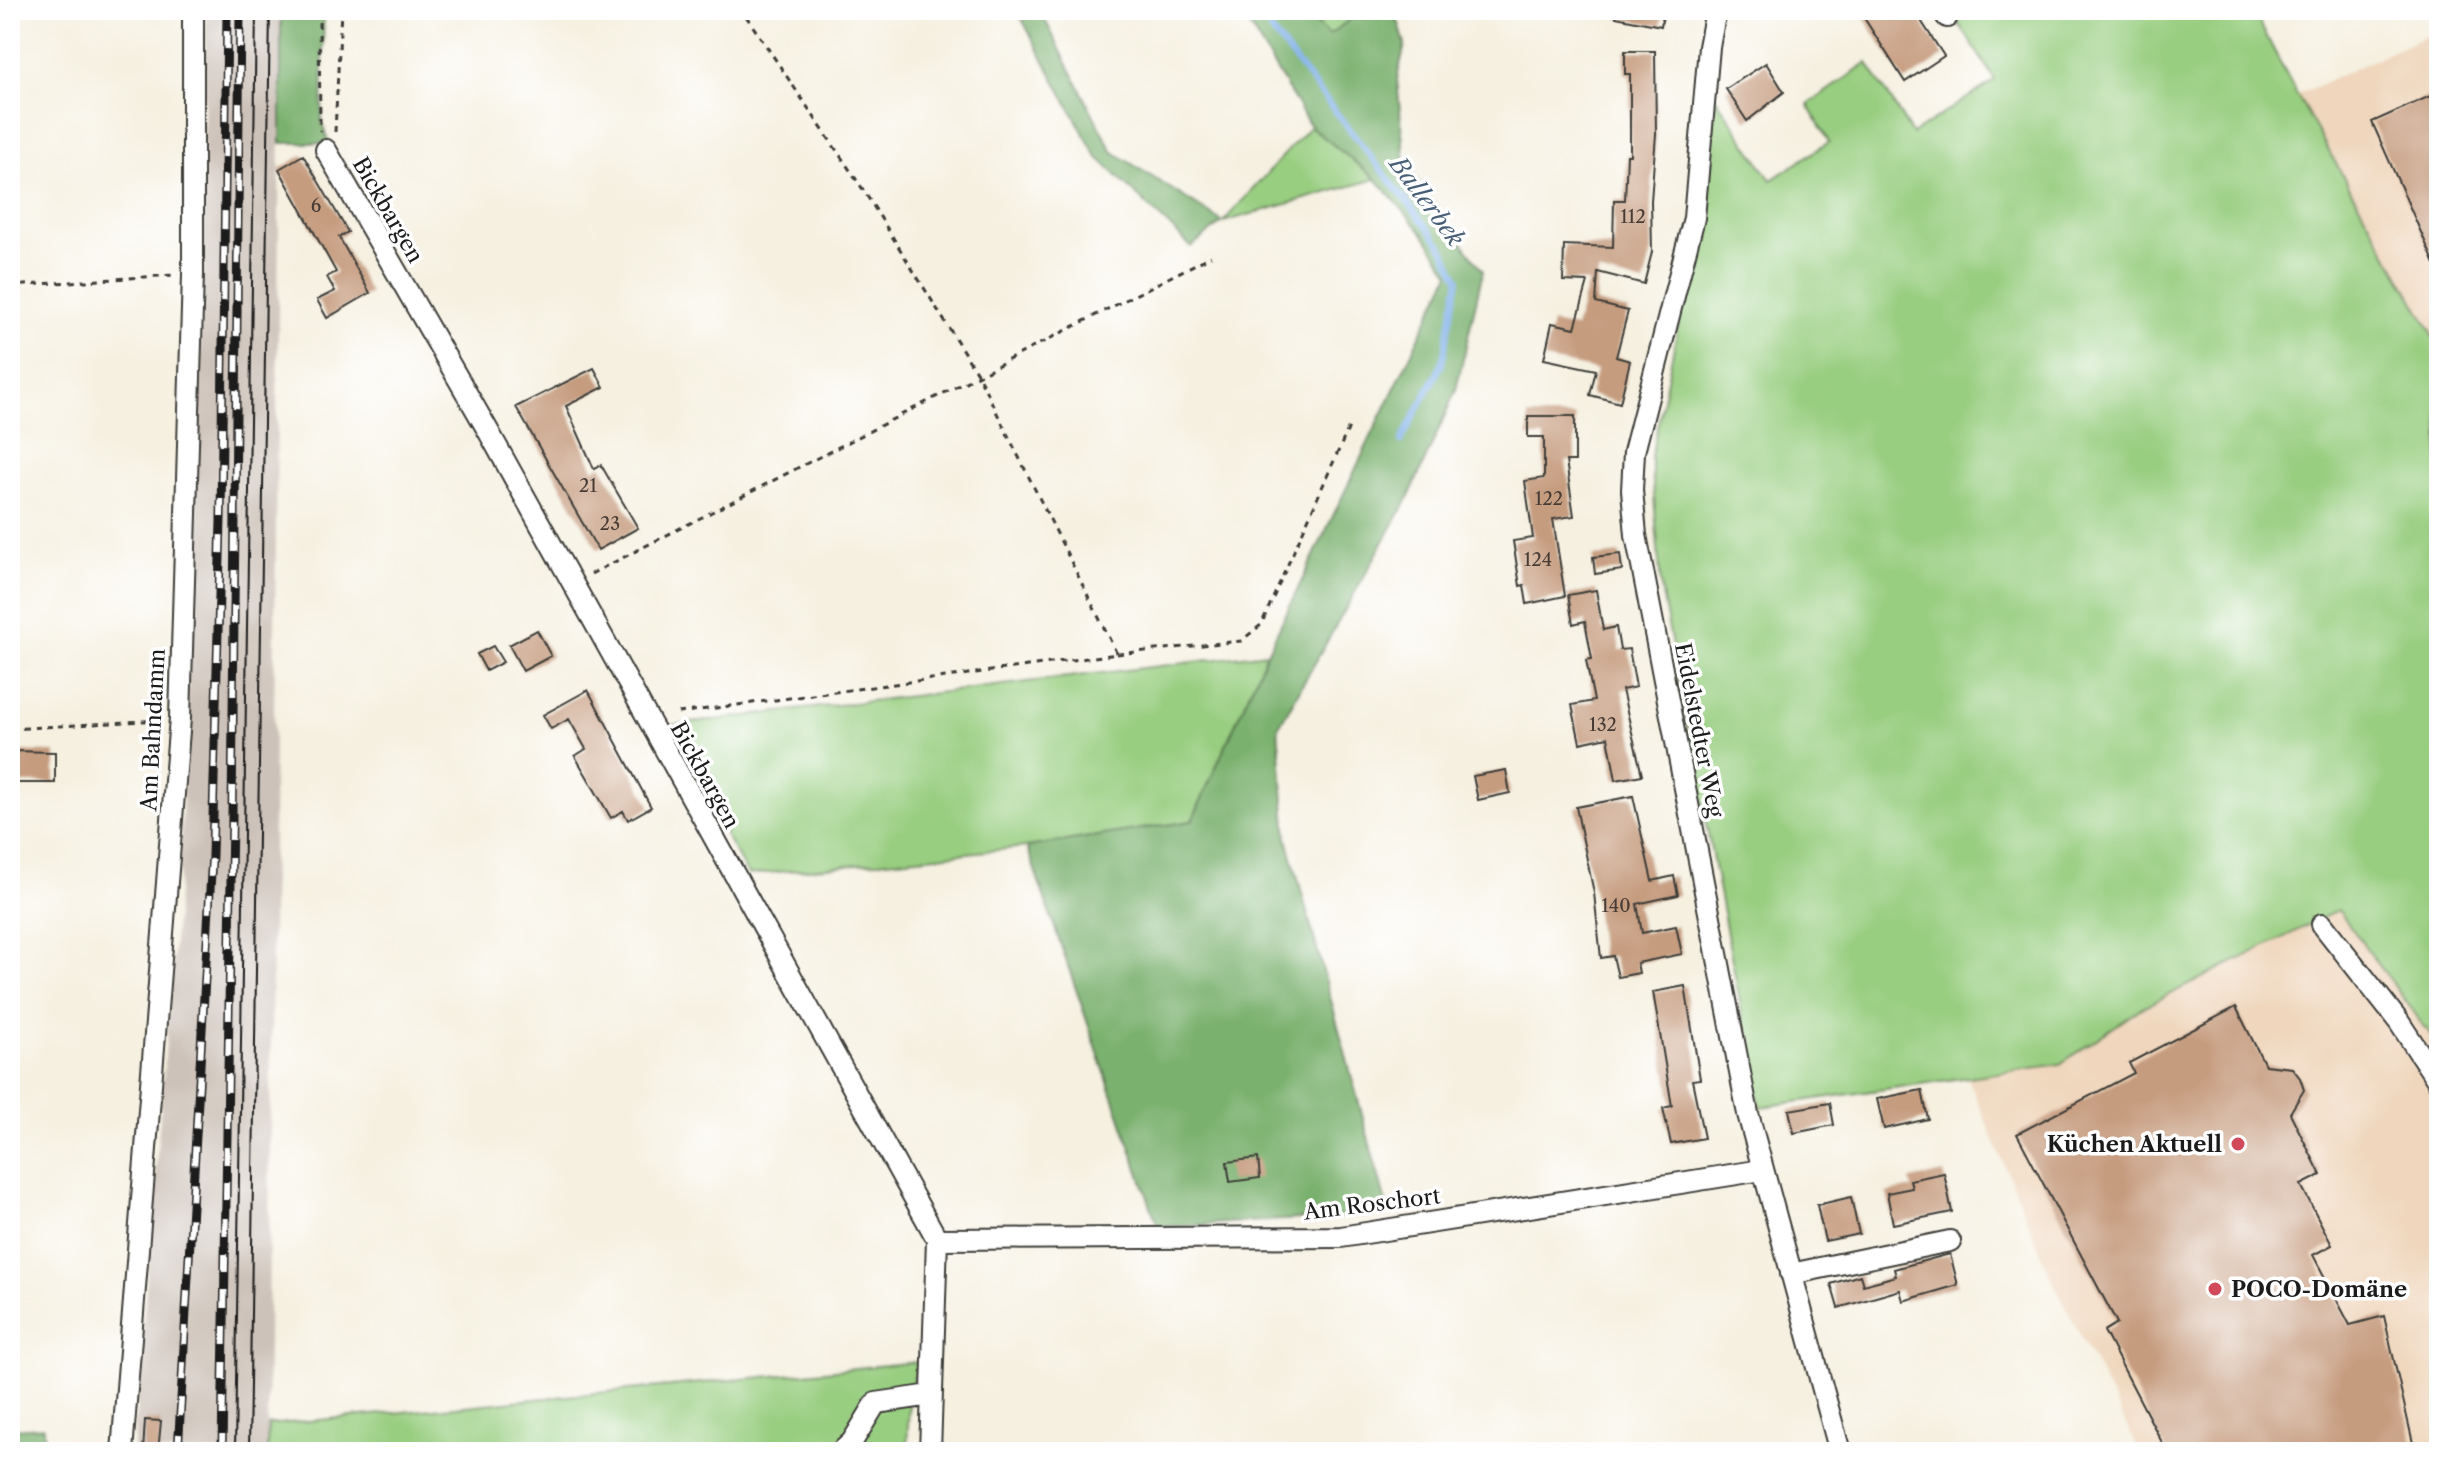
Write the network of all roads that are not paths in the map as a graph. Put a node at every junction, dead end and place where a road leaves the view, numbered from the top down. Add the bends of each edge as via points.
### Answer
1 (193, 10) edge
2 (1716, 10) edge
3 (326, 150) road end
4 (2322, 924) dead end
5 (2439, 1083) edge
6 (1762, 1170) junction
7 (937, 1239) junction
8 (1950, 1241) dead end
9 (1791, 1274) junction
10 (931, 1395) junction
11 (122, 1452) edge
12 (841, 1452) edge
13 (930, 1452) edge
14 (1840, 1452) edge

1 - 11 street, Am Bahndamm via 193,274 180,718
2 - 6 street, Eidelstedter Weg via 1694,218 1634,452 1632,490 1636,535
3 - 7 street, Bickbargen
4 - 5 street
6 - 7 street, Am Roschort via 1341,1237
6 - 9 street, Eidelstedter Weg
7 - 10 street
8 - 9 street
9 - 14 street, Eidelstedter Weg
10 - 12 street via 876,1403
10 - 13 street

